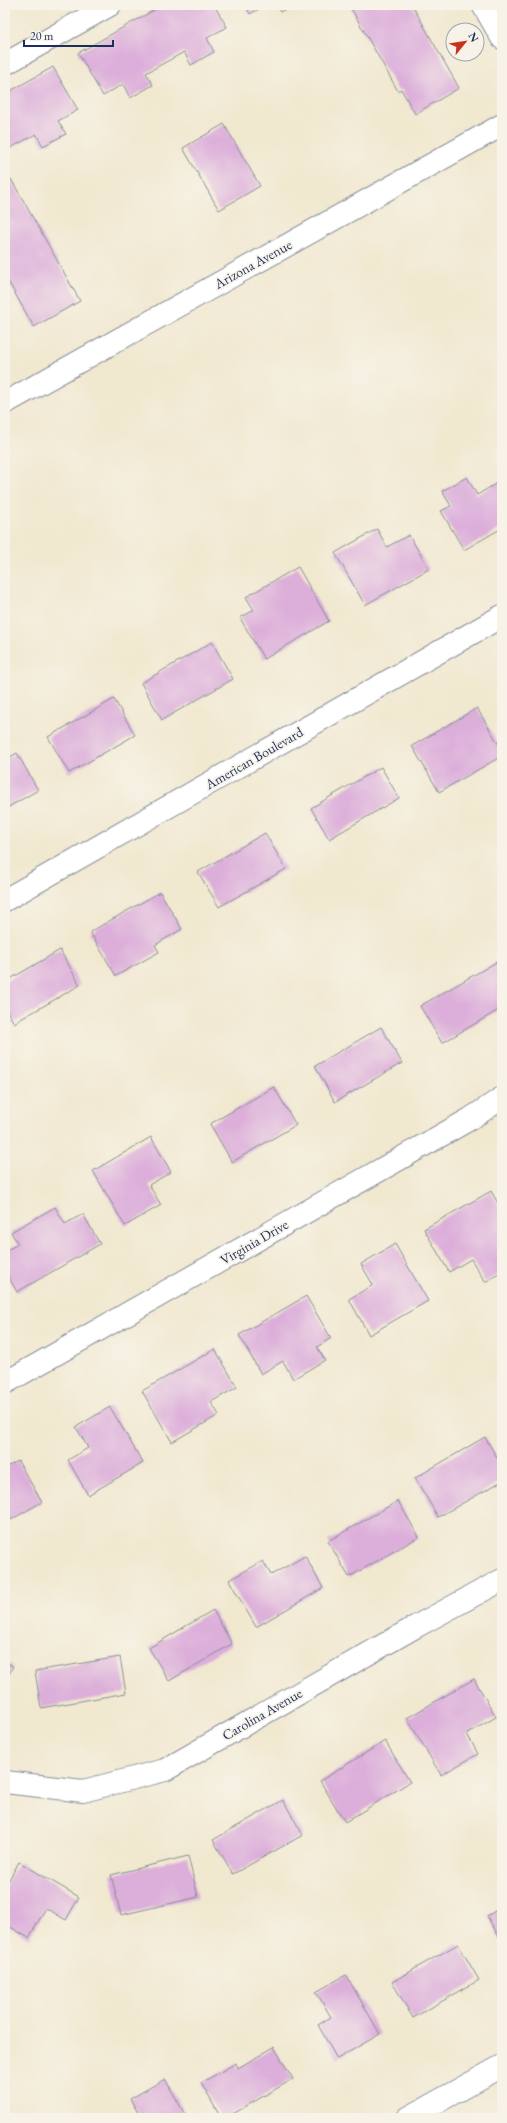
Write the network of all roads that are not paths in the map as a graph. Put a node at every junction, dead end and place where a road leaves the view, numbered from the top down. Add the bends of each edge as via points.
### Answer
1 (110, 5) edge
2 (483, 5) edge
3 (502, 38) edge
4 (5, 64) edge
5 (502, 125) edge
6 (5, 402) edge
7 (502, 616) edge
8 (5, 900) edge
9 (502, 1098) edge
10 (5, 1382) edge
11 (502, 1580) edge
12 (5, 1782) edge
13 (502, 2066) edge
14 (408, 2118) edge

1 - 4 street
2 - 3 street
5 - 6 street, Arizona Avenue
7 - 8 street, American Boulevard
9 - 10 street, Virginia Drive via 463,1123
11 - 12 street, Carolina Avenue via 165,1770 83,1791
13 - 14 street

